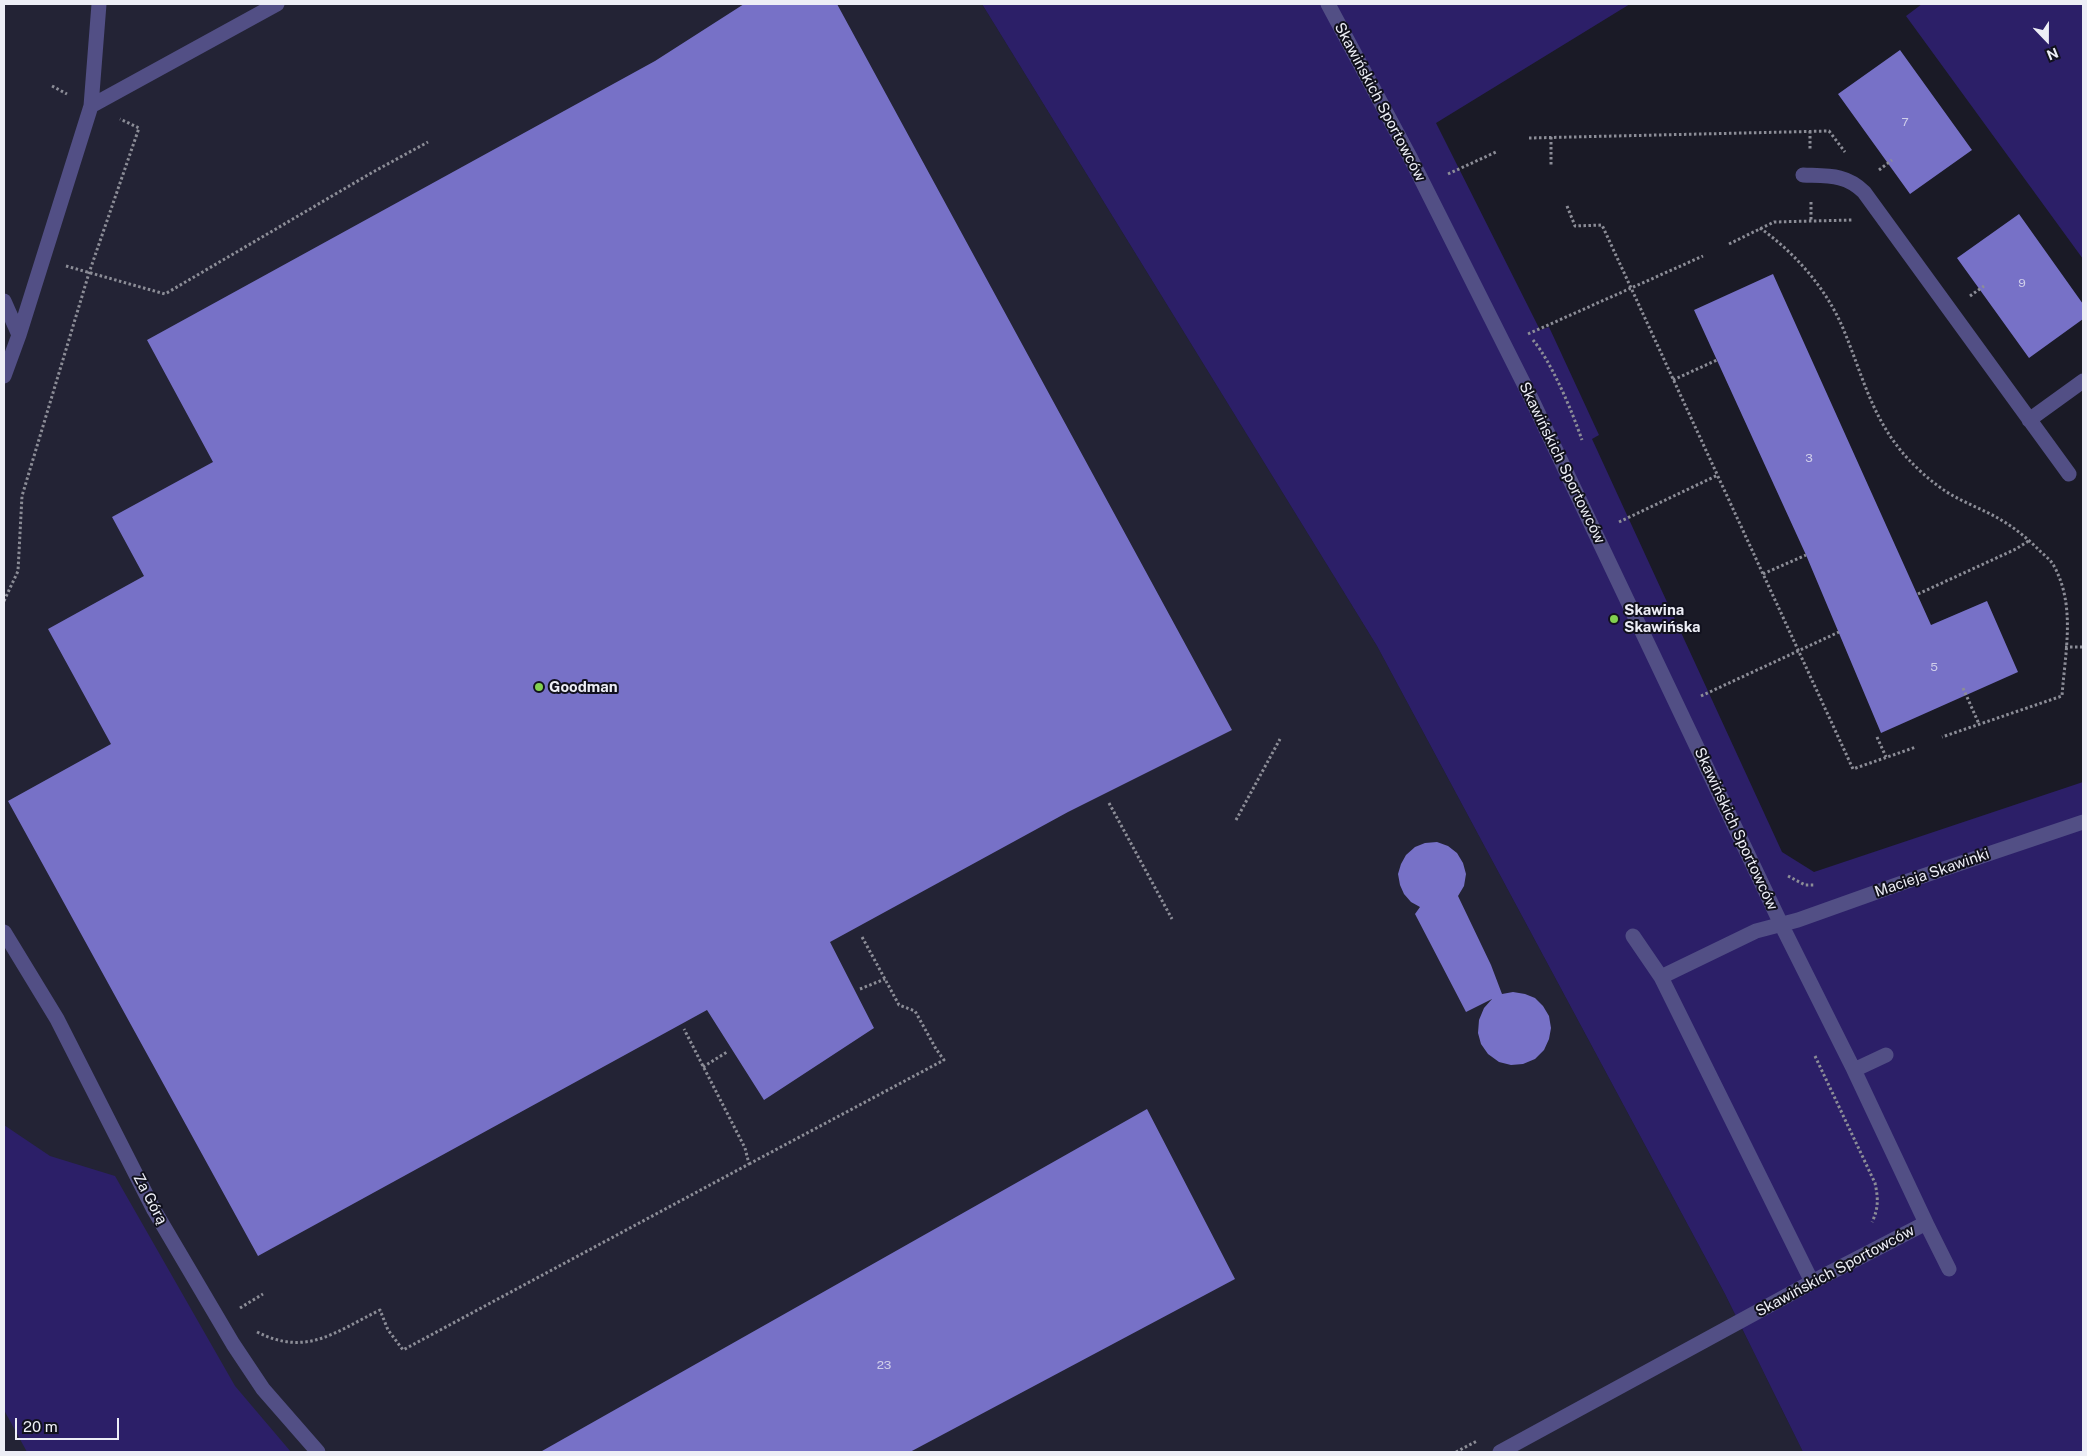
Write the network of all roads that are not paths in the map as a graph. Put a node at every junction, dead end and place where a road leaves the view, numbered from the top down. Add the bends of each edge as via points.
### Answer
1 (99, 4) edge
2 (277, 4) edge
3 (1328, 4) edge
4 (91, 106) junction
5 (1803, 175) dead end
6 (4, 301) edge
7 (19, 335) junction
8 (4, 376) edge
9 (2083, 381) edge
10 (2029, 420) junction
11 (2069, 474) dead end
12 (2083, 822) edge
13 (1781, 924) junction
14 (4, 932) edge
15 (1632, 936) dead end
16 (1661, 977) junction
17 (1886, 1055) dead end
18 (1854, 1070) junction
19 (1926, 1223) junction
20 (1949, 1269) dead end
21 (1812, 1282) junction
22 (318, 1452) edge
23 (1500, 1452) edge

1 - 4 street
2 - 4 street
3 - 13 street, Skawińskich Sportowców via 1475,284
4 - 7 street
5 - 10 street via 1834,176 1854,182 1864,192
6 - 7 street
7 - 8 street
9 - 10 street
10 - 11 street
12 - 13 street, Macieja Skawinki
13 - 16 street, Macieja Skawinki via 1756,931
13 - 18 street, Skawińskich Sportowców
14 - 22 street, Za Górą via 57,1019 154,1210 233,1344 263,1389
15 - 16 street
16 - 21 street
17 - 18 street
18 - 19 street, Skawińskich Sportowców
19 - 20 street
19 - 21 street, Skawińskich Sportowców
21 - 23 street, Skawińskich Sportowców

